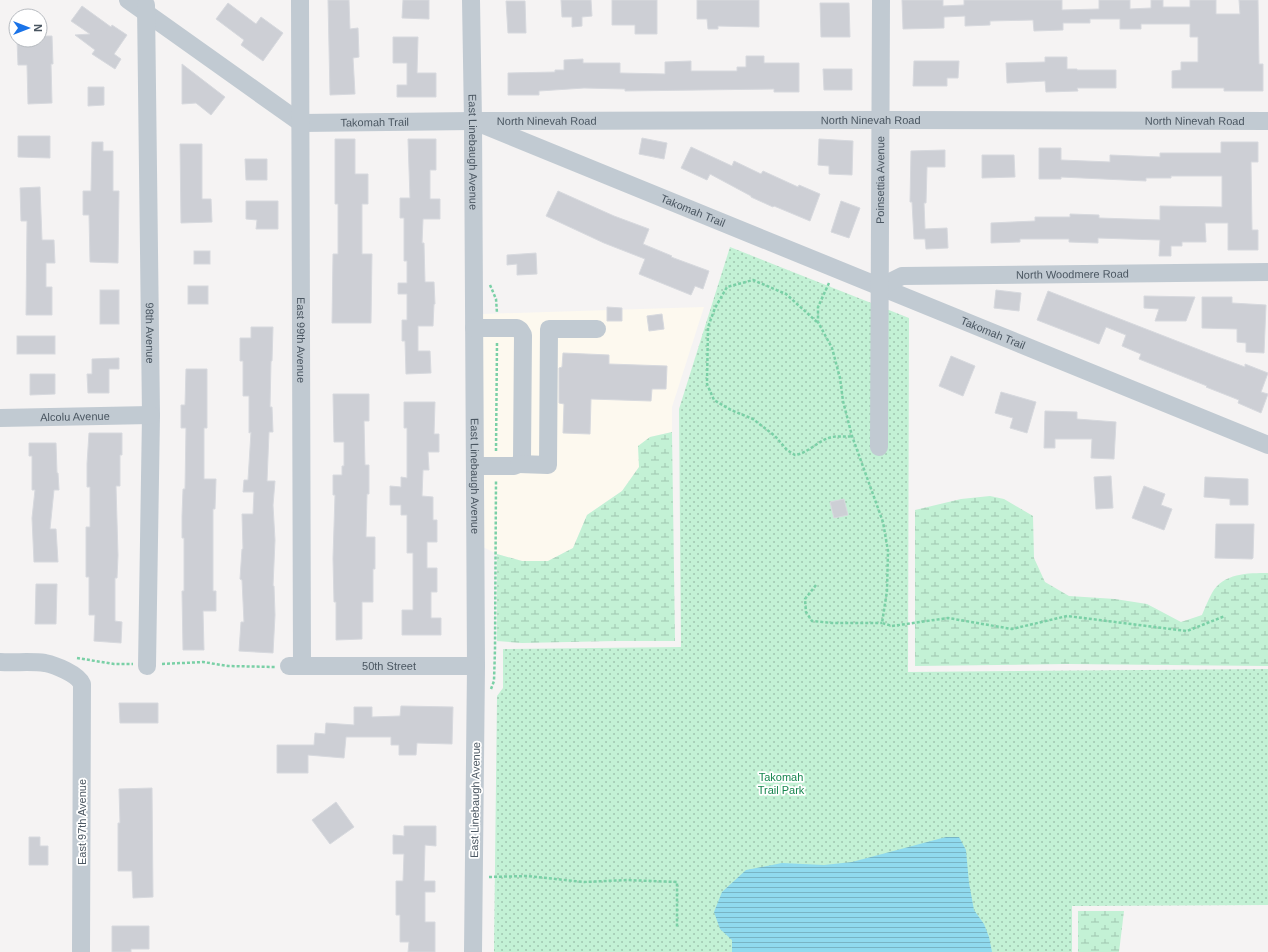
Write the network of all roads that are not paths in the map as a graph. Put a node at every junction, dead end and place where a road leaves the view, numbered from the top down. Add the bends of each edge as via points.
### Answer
1 (128, 0) edge
2 (300, 0) edge
3 (471, 0) edge
4 (881, 0) edge
5 (146, 6) edge
6 (881, 120) junction
7 (473, 121) junction
8 (1268, 121) edge
9 (301, 123) junction
10 (1268, 272) edge
11 (880, 287) junction
12 (474, 328) junction
13 (549, 329) junction
14 (597, 329) dead end
15 (520, 330) junction
16 (150, 415) junction
17 (0, 418) edge
18 (1268, 446) edge
19 (879, 447) dead end
20 (519, 464) junction
21 (475, 466) junction
22 (476, 658) junction
23 (0, 662) edge
24 (155, 665) road end
25 (296, 666) joint
26 (81, 952) edge
27 (473, 952) edge

1 - 5 street
2 - 9 street, East 99th Avenue
3 - 7 street, East Linebaugh Avenue
4 - 6 street, Poinsettia Avenue
5 - 9 street
5 - 16 street, 98th Avenue
6 - 7 street, North Ninevah Road
6 - 8 street, North Ninevah Road
6 - 11 street, Poinsettia Avenue
7 - 9 street, Takomah Trail
7 - 11 street, Takomah Trail
7 - 12 street, East Linebaugh Avenue
9 - 25 street, East 99th Avenue
10 - 11 street, North Woodmere Road via 902,276
11 - 18 street, Takomah Trail
11 - 19 street, Poinsettia Avenue
12 - 15 street
12 - 21 street, East Linebaugh Avenue
13 - 14 street
13 - 15 street
13 - 20 street via 548,465
15 - 20 street via 522,460
16 - 17 street, Alcolu Avenue
16 - 24 street, 98th Avenue
20 - 21 street
21 - 22 street, East Linebaugh Avenue
22 - 25 street, 50th Street
22 - 27 street, East Linebaugh Avenue
23 - 26 street, East 97th Avenue via 45,663 68,671 80,679

